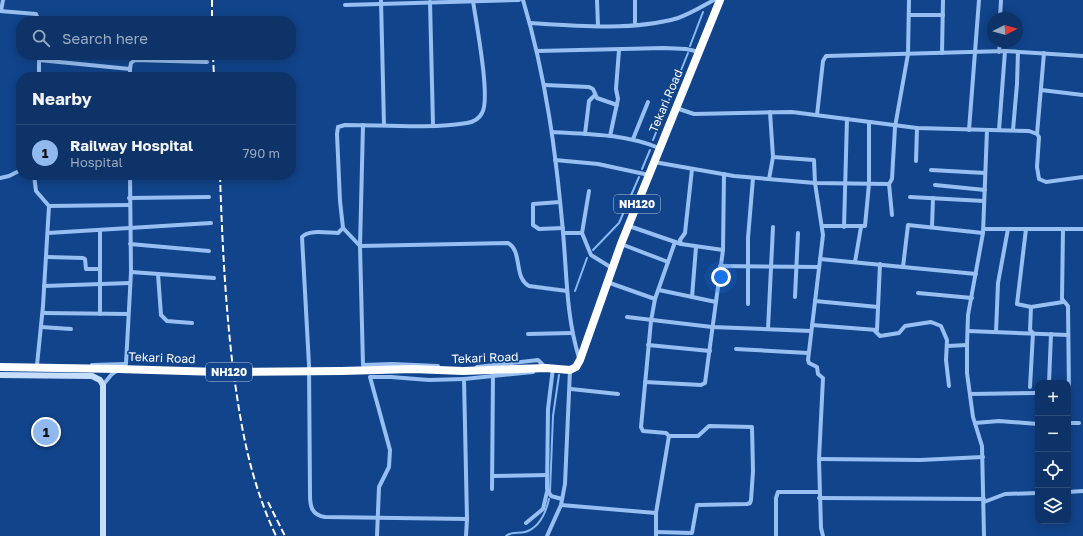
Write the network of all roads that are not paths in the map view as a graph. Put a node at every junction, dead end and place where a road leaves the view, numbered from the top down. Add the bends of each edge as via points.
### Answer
1 (3, 0) edge
2 (519, 0) edge
3 (523, 0) edge
4 (597, 0) edge
5 (635, 0) edge
6 (714, 0) edge
7 (720, 0) edge
8 (909, 0) edge
9 (943, 0) edge
10 (979, 0) edge
11 (1001, 0) edge
12 (473, 1) junction
13 (381, 2) edge
14 (430, 2) junction
15 (345, 5) dead end
16 (0, 11) edge
17 (1000, 12) edge
18 (908, 15) junction
19 (943, 15) junction
20 (38, 16) edge
21 (530, 23) junction
22 (635, 25) junction
23 (598, 26) junction
24 (999, 48) edge
25 (619, 50) junction
26 (537, 51) junction
27 (1005, 51) junction
28 (700, 52) junction
29 (974, 52) junction
30 (999, 52) junction
31 (1018, 52) junction
32 (942, 53) junction
33 (1044, 53) junction
34 (908, 54) junction
35 (1083, 56) edge
36 (39, 60) edge
37 (62, 60) edge
38 (207, 62) dead end
39 (130, 69) joint
40 (39, 72) edge
41 (545, 85) junction
42 (1042, 90) junction
43 (595, 95) junction
44 (1083, 95) edge
45 (648, 102) dead end
46 (617, 104) junction
47 (676, 108) junction
48 (770, 112) junction
49 (817, 115) junction
50 (847, 119) junction
51 (868, 122) junction
52 (363, 125) junction
53 (384, 125) junction
54 (433, 125) junction
55 (896, 125) junction
56 (917, 128) junction
57 (969, 130) junction
58 (986, 130) junction
59 (999, 130) junction
60 (1013, 130) junction
61 (552, 132) junction
62 (585, 134) junction
63 (1037, 134) junction
64 (610, 136) junction
65 (633, 139) junction
66 (659, 148) junction
67 (773, 157) junction
68 (555, 160) junction
69 (916, 161) dead end
70 (654, 162) junction
71 (692, 169) junction
72 (931, 170) dead end
73 (16, 172) edge
74 (985, 173) junction
75 (649, 174) junction
76 (724, 174) junction
77 (1083, 177) edge
78 (0, 178) edge
79 (753, 178) junction
80 (769, 179) junction
81 (35, 180) edge
82 (130, 180) edge
83 (816, 183) junction
84 (845, 184) junction
85 (868, 184) junction
86 (889, 184) junction
87 (935, 185) dead end
88 (985, 190) junction
89 (589, 191) dead end
90 (209, 196) dead end
91 (910, 197) dead end
92 (130, 198) junction
93 (933, 198) junction
94 (984, 201) junction
95 (560, 202) junction
96 (129, 205) junction
97 (49, 206) junction
98 (892, 215) dead end
99 (211, 223) dead end
100 (628, 226) junction
101 (822, 226) junction
102 (844, 227) junction
103 (861, 227) junction
104 (932, 227) junction
105 (343, 228) junction
106 (563, 228) junction
107 (772, 228) dead end
108 (130, 229) junction
109 (1008, 229) junction
110 (1026, 229) junction
111 (1063, 229) junction
112 (1083, 229) edge
113 (100, 231) junction
114 (983, 231) junction
115 (48, 233) junction
116 (563, 233) junction
117 (582, 233) junction
118 (798, 233) dead end
119 (675, 242) junction
120 (130, 244) junction
121 (621, 244) junction
122 (681, 244) junction
123 (360, 246) junction
124 (696, 247) junction
125 (723, 250) junction
126 (210, 251) dead end
127 (46, 257) junction
128 (820, 259) junction
129 (668, 262) junction
130 (855, 262) junction
131 (880, 264) junction
132 (720, 266) junction
133 (749, 266) junction
134 (772, 266) junction
135 (796, 266) junction
136 (819, 267) junction
137 (903, 267) junction
138 (612, 268) junction
139 (100, 269) junction
140 (131, 272) junction
141 (158, 274) junction
142 (976, 274) junction
143 (214, 278) dead end
144 (130, 282) junction
145 (607, 282) junction
146 (100, 284) junction
147 (44, 286) junction
148 (659, 290) junction
149 (918, 293) dead end
150 (567, 294) junction
151 (692, 297) junction
152 (795, 297) dead end
153 (972, 298) junction
154 (655, 299) junction
155 (815, 301) junction
156 (716, 302) junction
157 (1063, 302) junction
158 (748, 304) dead end
159 (878, 307) junction
160 (1031, 308) junction
161 (43, 312) junction
162 (100, 314) junction
163 (128, 314) junction
164 (627, 317) dead end
165 (651, 321) junction
166 (192, 323) dead end
167 (812, 325) junction
168 (41, 327) junction
169 (712, 327) junction
170 (71, 329) dead end
171 (768, 329) junction
172 (811, 331) junction
173 (875, 331) junction
174 (968, 331) junction
175 (996, 332) junction
176 (571, 333) junction
177 (1033, 333) junction
178 (528, 334) dead end
179 (1051, 334) junction
180 (1068, 335) junction
181 (648, 345) junction
182 (967, 345) junction
183 (947, 346) junction
184 (736, 349) dead end
185 (710, 351) junction
186 (808, 353) junction
187 (580, 360) junction
188 (0, 364) edge
189 (126, 364) junction
190 (37, 366) junction
191 (0, 367) edge
192 (550, 368) junction
193 (570, 370) junction
194 (0, 375) edge
195 (493, 376) junction
196 (464, 379) junction
197 (1049, 380) edge
198 (1069, 380) edge
199 (645, 382) junction
200 (103, 385) junction
201 (949, 386) dead end
202 (1030, 387) dead end
203 (571, 389) junction
204 (1035, 393) edge
205 (618, 394) dead end
206 (970, 394) junction
207 (975, 423) junction
208 (1071, 423) edge
209 (1079, 423) dead end
210 (1035, 424) edge
211 (669, 436) junction
212 (983, 457) junction
213 (819, 459) junction
214 (547, 475) junction
215 (492, 476) junction
216 (492, 489) dead end
217 (1083, 491) edge
218 (547, 492) junction
219 (819, 492) junction
220 (1071, 492) edge
221 (1035, 493) edge
222 (820, 498) junction
223 (562, 499) junction
224 (984, 501) junction
225 (561, 505) junction
226 (656, 513) junction
227 (377, 518) junction
228 (466, 519) junction
229 (526, 523) dead end
230 (656, 534) edge
231 (103, 536) edge
232 (377, 536) edge
233 (466, 536) edge
234 (547, 536) edge
235 (776, 536) edge
236 (823, 536) edge
237 (984, 536) edge

1 - 16 street
2 - 12 street
3 - 21 street
4 - 23 street
5 - 22 street
6 - 22 street via 680,17 664,22
7 - 28 highway, Tekari Road / NH120
8 - 18 street
9 - 19 street
10 - 29 street
11 - 17 street
12 - 14 street
12 - 54 street via 485,88 483,113 478,119 468,122
13 - 14 street
13 - 15 street
13 - 53 street
14 - 54 street
16 - 20 street
18 - 19 street
18 - 34 street
19 - 32 street
21 - 23 street
21 - 26 street
22 - 23 street
24 - 30 street
25 - 26 street
25 - 28 street via 686,49
25 - 46 street
26 - 41 street
27 - 30 street
27 - 31 street
27 - 59 street
28 - 47 highway, Tekari Road / NH120
29 - 30 street
29 - 32 street
29 - 57 street
31 - 33 street
31 - 60 street
32 - 34 street
33 - 35 street
33 - 42 street
34 - 49 street via 826,56 823,61
34 - 55 street
36 - 40 street
37 - 39 street
38 - 39 street via 135,60 131,63
41 - 43 street via 589,87
41 - 61 street
42 - 44 street
42 - 63 street
43 - 46 street via 599,99
43 - 62 street via 590,99
45 - 65 street
46 - 64 street
47 - 48 street via 694,114 712,115
47 - 66 highway, Tekari Road / NH120
48 - 49 street
48 - 67 street
49 - 50 street
50 - 51 street
50 - 84 street
51 - 55 street
51 - 85 street
52 - 53 street
52 - 105 street via 344,125 337,130
52 - 123 street
53 - 54 street
55 - 56 street
55 - 86 street via 892,180
56 - 57 street
56 - 69 street
57 - 58 street
58 - 59 street
58 - 74 street
59 - 60 street
60 - 63 street
61 - 62 street
61 - 68 street
62 - 64 street
63 - 77 street via 1039,179 1046,182
64 - 65 street
65 - 66 street
66 - 70 highway, Tekari Road / NH120
67 - 80 street
67 - 83 street via 814,160
68 - 75 street via 598,164
68 - 95 street
70 - 71 street
70 - 75 highway, Tekari Road / NH120
71 - 76 street
71 - 122 street via 685,233 680,240
72 - 74 street
73 - 78 street
74 - 88 street
75 - 100 highway, Tekari Road / NH120
76 - 79 street
76 - 125 street
79 - 80 street
79 - 133 street via 748,238
80 - 83 street
81 - 97 street via 36,191
82 - 92 street
83 - 84 street
83 - 101 street
84 - 85 street
84 - 102 street
85 - 86 street
85 - 103 street via 865,225
86 - 98 street
87 - 88 street
88 - 94 street
89 - 117 street
90 - 92 street
91 - 93 street
92 - 96 street
93 - 94 street
93 - 104 street
94 - 114 street
95 - 106 street
95 - 106 street via 533,204 534,225 539,229
96 - 97 street
96 - 108 street
97 - 115 street
99 - 108 street
100 - 119 street
100 - 121 highway, Tekari Road / NH120
101 - 102 street
101 - 128 street
102 - 103 street
103 - 130 street
104 - 114 street
104 - 137 street via 908,225
105 - 123 street
105 - 227 street via 338,233 305,234 301,242 309,350 310,505 313,512 319,516
106 - 116 street
107 - 134 street
108 - 113 street
108 - 120 street
109 - 110 street
109 - 114 street
109 - 175 street via 998,283
110 - 111 street
110 - 160 street via 1016,301 1017,304
111 - 112 street
111 - 157 street
113 - 115 street
113 - 139 street
114 - 142 street
115 - 127 street
116 - 117 street
116 - 150 street
117 - 138 street via 591,255
118 - 135 street
119 - 122 street
119 - 129 street
120 - 126 street
120 - 140 street
121 - 129 street
121 - 138 highway, Tekari Road / NH120
122 - 124 street
123 - 150 street via 508,243 514,249 524,283
123 - 192 street via 364,366 399,364 462,368 538,360
124 - 125 street
124 - 151 street
125 - 132 street
127 - 139 street via 83,258 86,269
127 - 147 street
128 - 130 street
128 - 136 street
129 - 148 street
130 - 131 street
131 - 137 street
131 - 159 street
132 - 133 street
132 - 156 street
133 - 134 street
133 - 158 street
134 - 135 street
134 - 171 street
135 - 136 street
135 - 152 street
136 - 155 street
137 - 142 street
138 - 145 highway, Tekari Road / NH120
139 - 146 street
140 - 141 street
140 - 144 street
141 - 143 street
141 - 166 street via 161,316 167,321
142 - 153 street
144 - 146 street
144 - 163 street
145 - 154 street
145 - 187 highway, Tekari Road / NH120
146 - 147 street
146 - 162 street
147 - 161 street
148 - 151 street
148 - 154 street
149 - 153 street
150 - 176 street
151 - 156 street
153 - 174 street
154 - 165 street
155 - 159 street
155 - 167 street
156 - 169 street
157 - 160 street
157 - 180 street via 1068,306
159 - 173 street via 878,328
160 - 177 street via 1030,330
161 - 162 street
161 - 168 street
162 - 163 street
163 - 189 street
164 - 165 street
165 - 169 street
165 - 181 street
167 - 172 street
167 - 173 street
168 - 170 street
168 - 190 street
169 - 171 street
169 - 185 street
171 - 172 street
172 - 186 street
173 - 183 street via 879,336 898,334 904,326 934,322 944,330
174 - 175 street
174 - 182 street
175 - 177 street
176 - 178 street
176 - 187 street
177 - 179 street
177 - 202 street
179 - 180 street
179 - 197 street
180 - 198 street
181 - 185 street
181 - 199 street
182 - 183 street
182 - 206 street
183 - 201 street
184 - 186 street
185 - 199 street via 704,385
186 - 213 street via 809,364 817,367 818,374 823,378
187 - 193 highway, Tekari Road / NH120 via 576,367
188 - 190 street
189 - 190 street
189 - 200 street
191 - 192 highway, Tekari Road / NH120, bridge via 254,372 413,369 450,372
192 - 193 highway, Tekari Road / NH120
192 - 195 street
192 - 214 street
193 - 203 street
194 - 200 street via 92,376
195 - 196 street
195 - 215 street
196 - 227 street via 370,377 391,458 379,487
196 - 228 street
199 - 211 street via 641,429 645,432 667,433
200 - 231 street
203 - 205 street
203 - 223 street
204 - 206 street
206 - 207 street
207 - 210 street via 999,421
207 - 212 street
208 - 209 street
211 - 226 street
211 - 230 street via 698,436 709,426 752,427 751,500 750,504 697,505 692,533
212 - 213 street via 920,460
212 - 224 street
213 - 219 street
214 - 215 street
214 - 218 street
215 - 216 street
217 - 220 street
218 - 223 street
218 - 229 street via 543,510
219 - 222 street
219 - 235 street via 778,492
221 - 224 street via 1005,494
222 - 224 street
222 - 236 street
223 - 225 street
224 - 237 street
225 - 226 street
225 - 234 street
226 - 230 street
227 - 228 street
227 - 232 street
228 - 233 street

